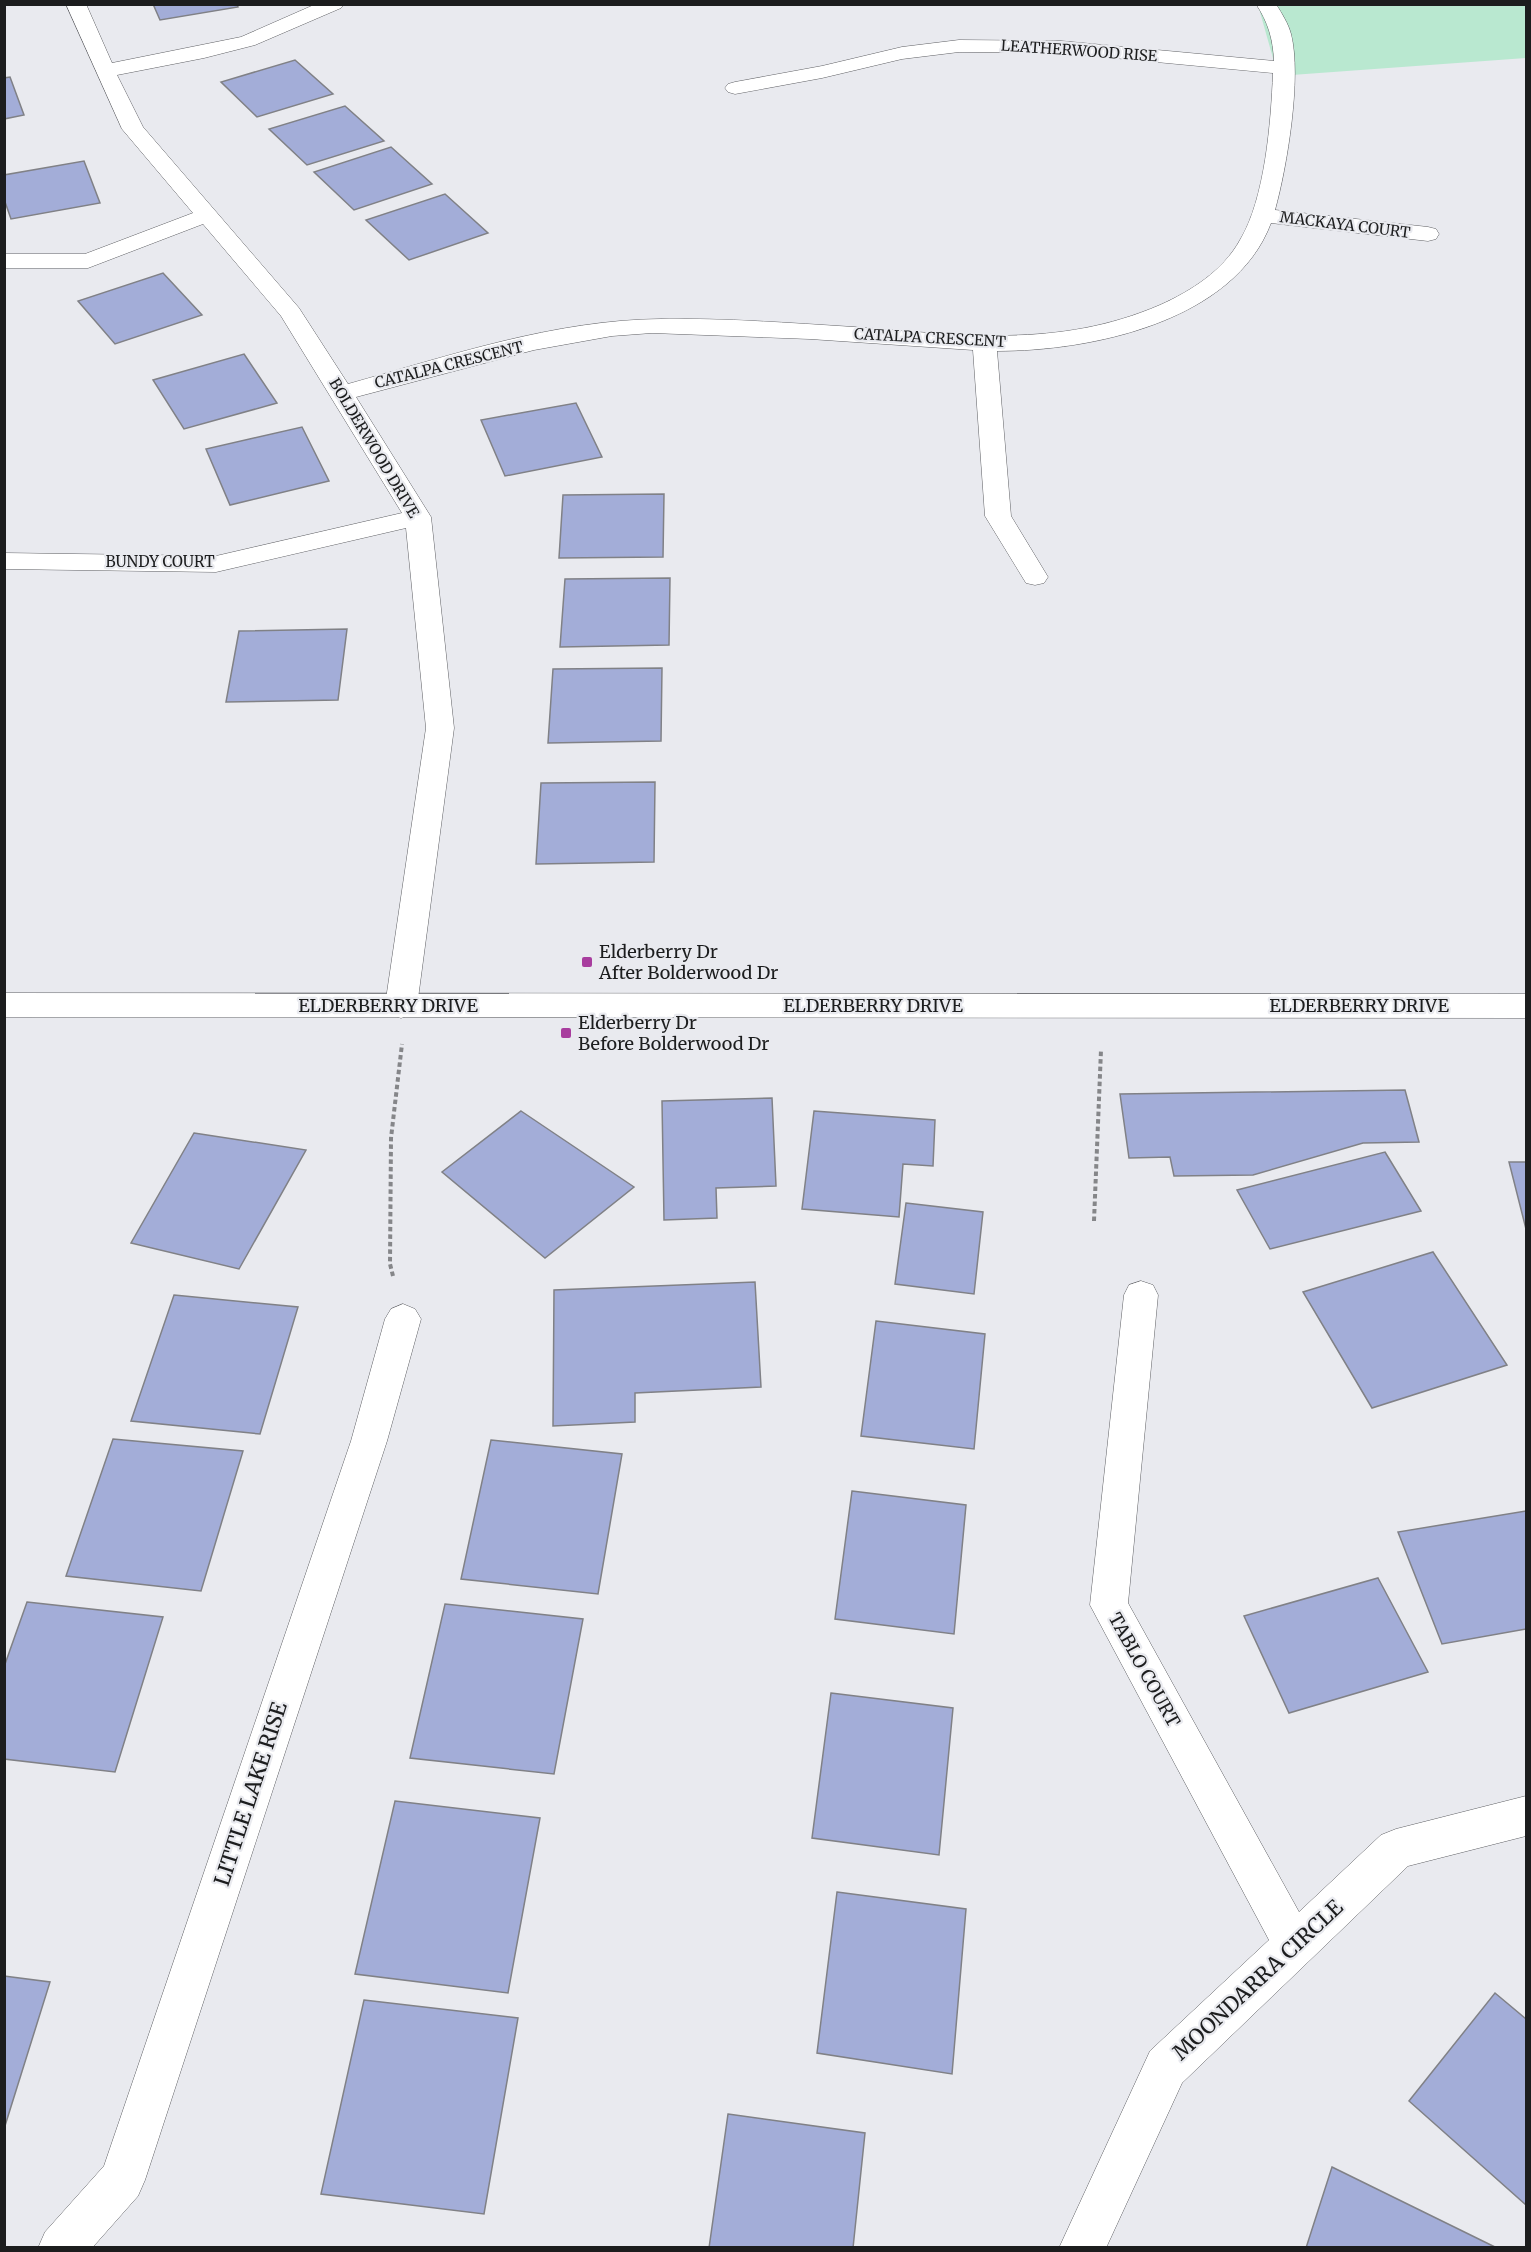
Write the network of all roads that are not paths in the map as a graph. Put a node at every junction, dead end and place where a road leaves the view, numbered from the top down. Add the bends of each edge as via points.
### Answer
1 (76, 4) edge
2 (334, 4) edge
3 (1266, 4) edge
4 (1283, 69) junction
5 (105, 71) junction
6 (735, 88) dead end
7 (207, 215) junction
8 (1262, 215) junction
9 (1428, 234) dead end
10 (4, 261) edge
11 (984, 344) junction
12 (341, 394) junction
13 (418, 517) junction
14 (4, 561) edge
15 (1035, 577) dead end
16 (4, 1005) edge
17 (401, 1006) junction
18 (1527, 1006) edge
19 (1141, 1295) dead end
20 (403, 1319) road end
21 (1527, 1816) edge
22 (1295, 1946) junction
23 (61, 2247) edge
24 (1083, 2247) edge

1 - 5 street, BOLDERWOOD DRIVE
2 - 5 street via 248,41
3 - 4 street, CATALPA CRESCENT via 1283,42
4 - 6 street, LEATHERWOOD RISE via 1061,47 959,46 902,53
4 - 8 street, CATALPA CRESCENT via 1278,140
5 - 7 street, BOLDERWOOD DRIVE via 133,129
7 - 10 street via 87,261
7 - 12 street, BOLDERWOOD DRIVE via 291,313
8 - 9 street, MACKAYA COURT
8 - 11 street, CATALPA CRESCENT via 1253,241 1228,270 1185,301 1154,315 1090,334 1049,342
11 - 12 street, CATALPA CRESCENT via 796,330 652,326 589,333 498,351
11 - 15 street via 998,516
12 - 13 street, BOLDERWOOD DRIVE
13 - 14 street, BUNDY COURT via 216,564
13 - 17 street, BOLDERWOOD DRIVE via 440,728
16 - 17 street, ELDERBERRY DRIVE
17 - 18 street, ELDERBERRY DRIVE
19 - 22 street, TABLO COURT via 1109,1605
20 - 23 street, LITTLE LAKE RISE via 369,1441 122,2180
21 - 22 street, MOONDARRA CIRCLE via 1396,1849
22 - 24 street, MOONDARRA CIRCLE via 1166,2067

